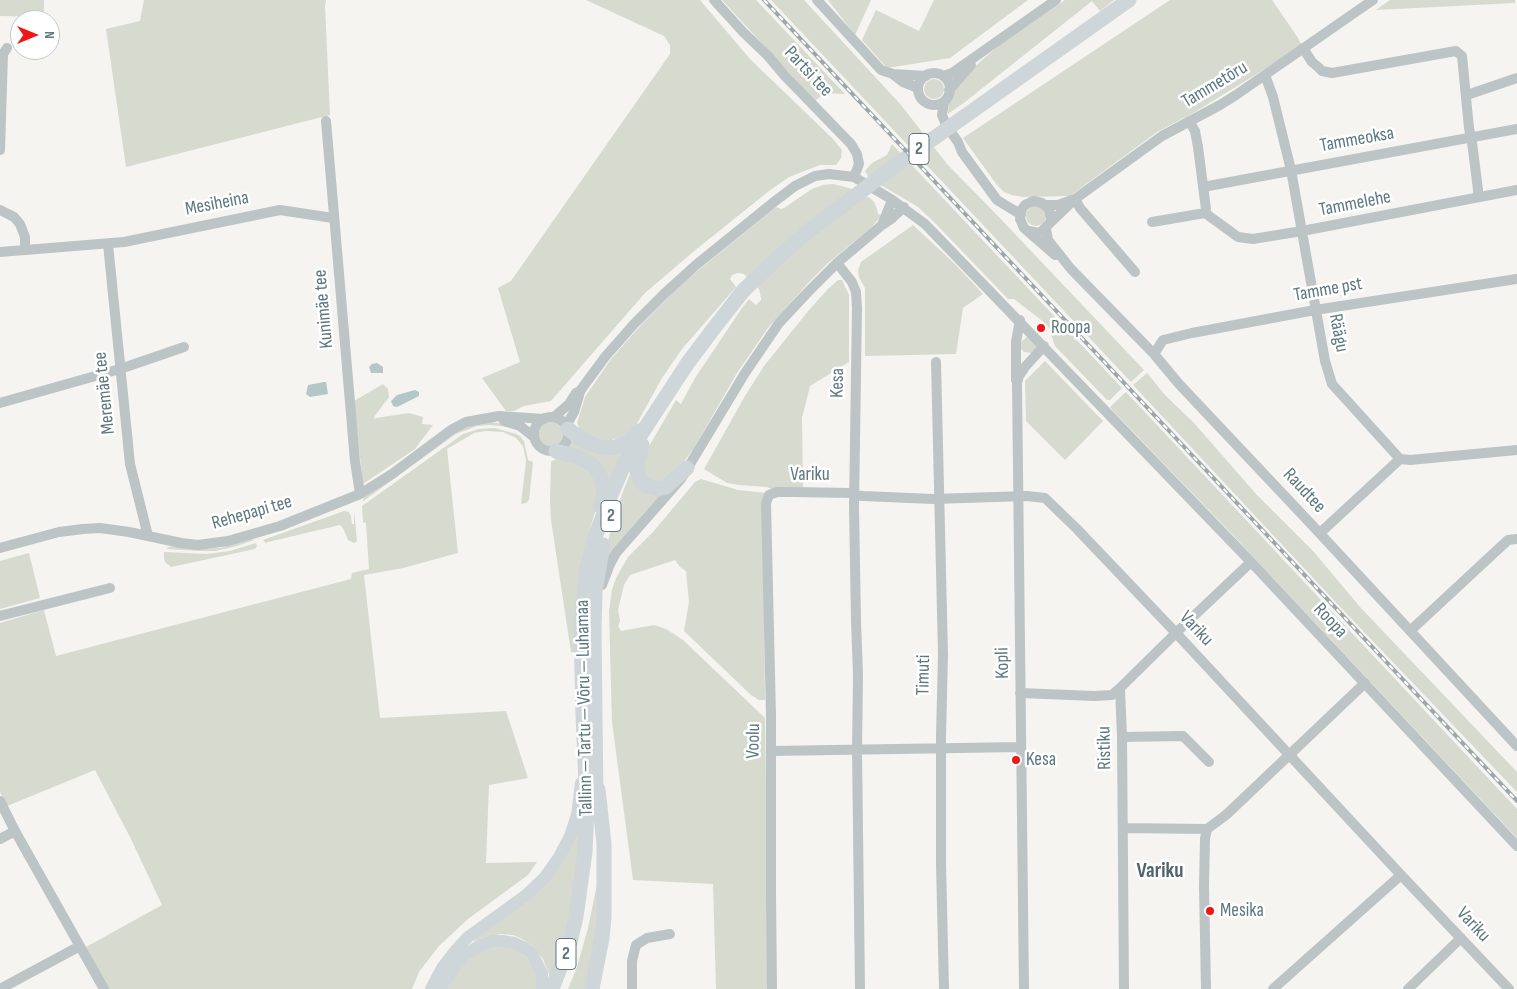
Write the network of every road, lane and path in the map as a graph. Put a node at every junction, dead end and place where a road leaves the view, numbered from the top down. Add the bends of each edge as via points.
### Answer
1 (714, 0) edge
2 (817, 0) edge
3 (1056, 0) edge
4 (1128, 0) edge
5 (1373, 0) edge
6 (7, 48) dead end
7 (1303, 48) junction
8 (986, 50) junction
9 (893, 74) junction
10 (1265, 75) junction
11 (926, 76) junction
12 (942, 76) junction
13 (1517, 78) edge
14 (918, 88) junction
15 (950, 90) junction
16 (1467, 95) junction
17 (944, 102) junction
18 (929, 104) junction
19 (326, 121) dead end
20 (1189, 121) junction
21 (1517, 129) edge
22 (1472, 138) junction
23 (0, 150) edge
24 (962, 152) junction
25 (1291, 170) junction
26 (854, 177) junction
27 (1203, 187) junction
28 (1517, 190) edge
29 (995, 195) junction
30 (1478, 198) junction
31 (1075, 199) junction
32 (892, 200) junction
33 (1029, 202) junction
34 (1046, 206) junction
35 (904, 207) junction
36 (0, 210) edge
37 (1205, 213) junction
38 (1020, 214) junction
39 (333, 218) junction
40 (1152, 222) dead end
41 (882, 225) junction
42 (1048, 226) junction
43 (1029, 231) junction
44 (1302, 231) junction
45 (108, 244) junction
46 (25, 250) junction
47 (0, 252) edge
48 (1065, 261) junction
49 (837, 263) junction
50 (1135, 272) dead end
51 (1517, 278) edge
52 (1315, 310) junction
53 (1020, 320) junction
54 (1016, 342) junction
55 (1044, 346) junction
56 (184, 347) dead end
57 (1154, 354) junction
58 (1036, 356) junction
59 (936, 362) dead end
60 (120, 369) junction
61 (1017, 384) junction
62 (580, 391) junction
63 (0, 403) edge
64 (658, 409) junction
65 (491, 418) junction
66 (549, 418) junction
67 (567, 427) junction
68 (534, 437) junction
69 (1517, 450) edge
70 (556, 451) junction
71 (1400, 459) junction
72 (688, 468) junction
73 (360, 494) junction
74 (770, 495) joint
75 (854, 495) junction
76 (1019, 496) junction
77 (938, 499) junction
78 (1320, 533) junction
79 (148, 536) junction
80 (1517, 539) edge
81 (594, 540) junction
82 (0, 548) edge
83 (1251, 562) junction
84 (110, 588) dead end
85 (0, 616) edge
86 (594, 630) junction
87 (1410, 631) junction
88 (1176, 633) junction
89 (1365, 683) junction
90 (1120, 688) junction
91 (1020, 693) junction
92 (582, 715) junction
93 (1122, 737) junction
94 (1517, 746) edge
95 (1021, 748) junction
96 (942, 749) junction
97 (858, 750) junction
98 (771, 751) junction
99 (1290, 755) junction
100 (1209, 762) dead end
101 (596, 770) junction
102 (0, 801) edge
103 (1123, 828) junction
104 (1207, 829) junction
105 (15, 831) junction
106 (0, 839) edge
107 (1517, 846) edge
108 (1401, 875) junction
109 (670, 934) dead end
110 (1461, 938) junction
111 (80, 946) junction
112 (0, 989) edge
113 (104, 989) edge
114 (431, 989) edge
115 (441, 989) edge
116 (542, 989) edge
117 (552, 989) edge
118 (562, 989) edge
119 (592, 989) edge
120 (632, 989) edge
121 (772, 989) edge
122 (860, 989) edge
123 (944, 989) edge
124 (1024, 989) edge
125 (1124, 989) edge
126 (1206, 989) edge
127 (1273, 989) edge
128 (1408, 989) edge
129 (1509, 989) edge

1 - 26 street, Partsi tee via 851,144 858,164
2 - 9 street via 881,70
3 - 8 street
4 - 64 highway, Tallinn — Tartu — Võru — Luhamaa / 2 via 806,233 743,291 692,357
5 - 7 street, Tammetõru
6 - 23 street via 3,54
7 - 10 street, Tammetõru
7 - 16 street via 1312,62 1327,73 1456,51 1462,56
8 - 12 street via 952,73
8 - 15 street
9 - 11 street
9 - 14 street via 902,82
10 - 20 street, Tammetõru
10 - 25 street, Räägu
11 - 12 street
11 - 14 street
12 - 15 street
13 - 16 street
14 - 18 street via 921,98
15 - 17 street
16 - 22 street
17 - 18 street
17 - 24 street via 942,115
18 - 24 street via 940,128
19 - 39 street, Kunimäe tee
20 - 27 street via 1195,132
20 - 31 street, Tammetõru via 1162,136
21 - 22 street, Tammeoksa
22 - 25 street, Tammeoksa
22 - 30 street
24 - 29 street
25 - 27 street, Tammeoksa
25 - 44 street, Räägu
26 - 32 street, Roopa
26 - 62 street via 815,176 774,202 665,293 605,357
27 - 37 street
28 - 30 street, Tammelehe
29 - 33 street
29 - 38 street via 997,200
30 - 44 street, Tammelehe
31 - 34 street, Tammetõru
31 - 42 street, Tammetõru
31 - 50 street
32 - 35 street, Roopa
32 - 41 street
33 - 34 street via 1038,201
33 - 38 street
34 - 42 street, Raudtee via 1051,214
35 - 41 street
35 - 53 street, Roopa
36 - 46 street via 20,224 25,236
37 - 40 street
37 - 44 street, Tammelehe via 1243,238
38 - 43 street, Raudtee via 1021,224
39 - 45 street, Mesiheina via 280,210
39 - 73 street, Kunimäe tee
41 - 49 street
42 - 43 street via 1038,233
42 - 48 street, Raudtee via 1048,240
43 - 48 street, Raudtee
44 - 52 street, Räägu
45 - 46 street, Mesiheina
45 - 60 street, Meremäe tee
46 - 47 street, Mesiheina
48 - 57 street, Raudtee
49 - 72 street via 780,323 745,373
49 - 75 street, Kesa via 856,292
51 - 52 street, Tamme pst
52 - 57 street, Tamme pst via 1163,340
52 - 71 street, Räägu via 1332,384
53 - 54 street, Kopli
53 - 55 street, Roopa
54 - 58 street via 1017,352 1022,356
54 - 61 street, Kopli
55 - 58 street
55 - 83 street, Roopa
56 - 60 street
57 - 78 street, Raudtee
58 - 61 street via 1022,371
59 - 77 street, Timuti
60 - 63 street
60 - 79 street, Meremäe tee via 130,464
61 - 76 street, Kopli
62 - 66 street
62 - 67 street
64 - 67 highway via 630,441 616,447 591,444
64 - 72 highway via 642,446 637,464 638,476 647,486 658,489 671,484
64 - 81 highway, Tallinn — Tartu — Võru — Luhamaa / 2 via 624,465
64 - 86 highway, Tallinn — Tartu — Võru — Luhamaa / 2 via 628,468 613,508 600,554
65 - 66 street, Rehepapi tee
65 - 68 street, Rehepapi tee via 520,426
65 - 73 street, Rehepapi tee via 466,422 451,430
66 - 67 street via 563,422
66 - 68 street via 536,426
67 - 70 street via 568,440
68 - 70 street via 541,448
69 - 71 street
70 - 81 highway via 578,457 599,472 604,495
71 - 78 street
72 - 86 street via 616,553 604,578
73 - 79 street, Rehepapi tee via 280,526 228,541 181,543
74 - 75 street, Variku via 792,492
74 - 98 street, Voolu via 766,504
75 - 77 street, Variku
75 - 97 street, Kesa
76 - 77 street, Variku
76 - 88 street, Variku via 1045,498
76 - 91 street, Kopli
77 - 96 street, Timuti
78 - 87 street, Raudtee
79 - 82 street, Rehepapi tee via 83,528
80 - 87 street via 1508,540
81 - 92 highway, Tallinn — Tartu — Võru — Luhamaa / 2 via 581,624
83 - 88 street
83 - 89 street, Roopa
84 - 85 street
86 - 101 highway, Tallinn — Tartu — Võru — Luhamaa / 2
87 - 94 street, Raudtee
88 - 90 street
88 - 99 street, Variku
89 - 99 street
89 - 107 street, Roopa
90 - 91 street via 1112,695 1094,696
90 - 93 street, Ristiku
91 - 95 street, Kopli
92 - 114 main road via 577,815 560,857 526,895 468,937 442,968
92 - 117 highway, Tallinn — Tartu — Võru — Luhamaa / 2 via 587,808 582,881 570,942
93 - 100 street via 1183,736
93 - 103 street, Ristiku
95 - 96 street
95 - 124 street, Kopli
96 - 97 street
96 - 123 street, Timuti
97 - 98 street
97 - 122 street, Kesa
98 - 121 street, Voolu
99 - 104 street via 1226,816
99 - 108 street, Variku
101 - 118 highway, Tallinn — Tartu — Võru — Luhamaa / 2 via 592,882 579,946
101 - 119 highway via 604,844 604,917
102 - 105 street
103 - 104 street
103 - 125 street, Ristiku
104 - 126 street via 1204,886
105 - 106 street
105 - 111 street
108 - 110 street, Variku
108 - 127 street
109 - 120 street via 647,938 636,945
110 - 128 street
110 - 129 street, Variku
111 - 112 street
111 - 113 street
115 - 116 main road via 465,955 484,944 503,941 514,943 532,954 542,973

